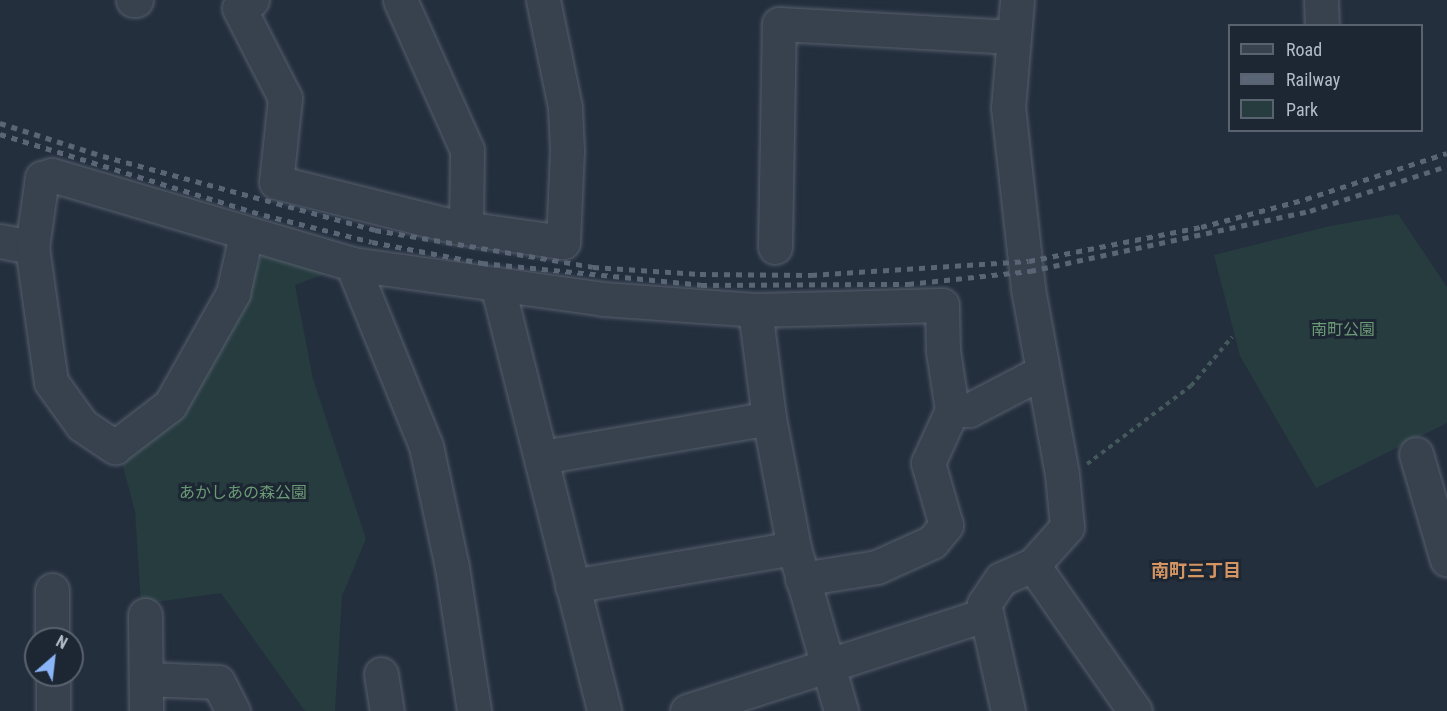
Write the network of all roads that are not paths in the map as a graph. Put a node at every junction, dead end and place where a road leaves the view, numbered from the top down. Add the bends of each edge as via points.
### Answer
1 (400, 0) edge
2 (543, 0) edge
3 (1017, 0) edge
4 (1321, 0) edge
5 (242, 3) edge
6 (1322, 24) edge
7 (1014, 37) junction
8 (466, 228) junction
9 (246, 236) junction
10 (0, 241) edge
11 (32, 247) junction
12 (775, 247) dead end
13 (352, 264) junction
14 (497, 284) junction
15 (755, 310) junction
16 (1040, 373) junction
17 (952, 410) junction
18 (769, 418) junction
19 (1416, 454) dead end
20 (542, 457) junction
21 (794, 548) junction
22 (1447, 560) edge
23 (1033, 565) junction
24 (802, 579) junction
25 (573, 586) junction
26 (52, 590) dead end
27 (145, 615) dead end
28 (984, 615) junction
29 (52, 627) edge
30 (827, 668) junction
31 (381, 674) dead end
32 (53, 687) edge
33 (146, 695) edge
34 (53, 711) edge
35 (233, 711) edge
36 (387, 711) edge
37 (474, 711) edge
38 (604, 711) edge
39 (687, 711) edge
40 (841, 711) edge
41 (1008, 711) edge
42 (1135, 711) edge

1 - 8 street via 467,150
2 - 8 street via 565,107 563,242
3 - 7 street
4 - 6 street
5 - 8 street via 285,98 276,182
7 - 12 street via 779,24
7 - 16 street via 1008,108
9 - 11 street via 52,175 42,178
9 - 11 street via 233,293 170,405 115,447 82,425 51,382
9 - 13 street
10 - 11 street
13 - 14 street
13 - 37 street via 426,446 452,567
14 - 15 street via 603,299
14 - 20 street
15 - 17 street via 942,305
15 - 18 street
16 - 17 street via 969,410
16 - 23 street via 1062,474 1068,527
17 - 24 street via 928,463 946,525 932,542 877,567
18 - 20 street
18 - 21 street
19 - 22 street
20 - 25 street
21 - 24 street
21 - 25 street
23 - 28 street via 1001,579 984,604
23 - 42 street
24 - 30 street
25 - 38 street
26 - 29 street
27 - 33 street
28 - 30 street
28 - 41 street
30 - 39 street
30 - 40 street
31 - 36 street
32 - 34 street
33 - 35 street via 218,682

